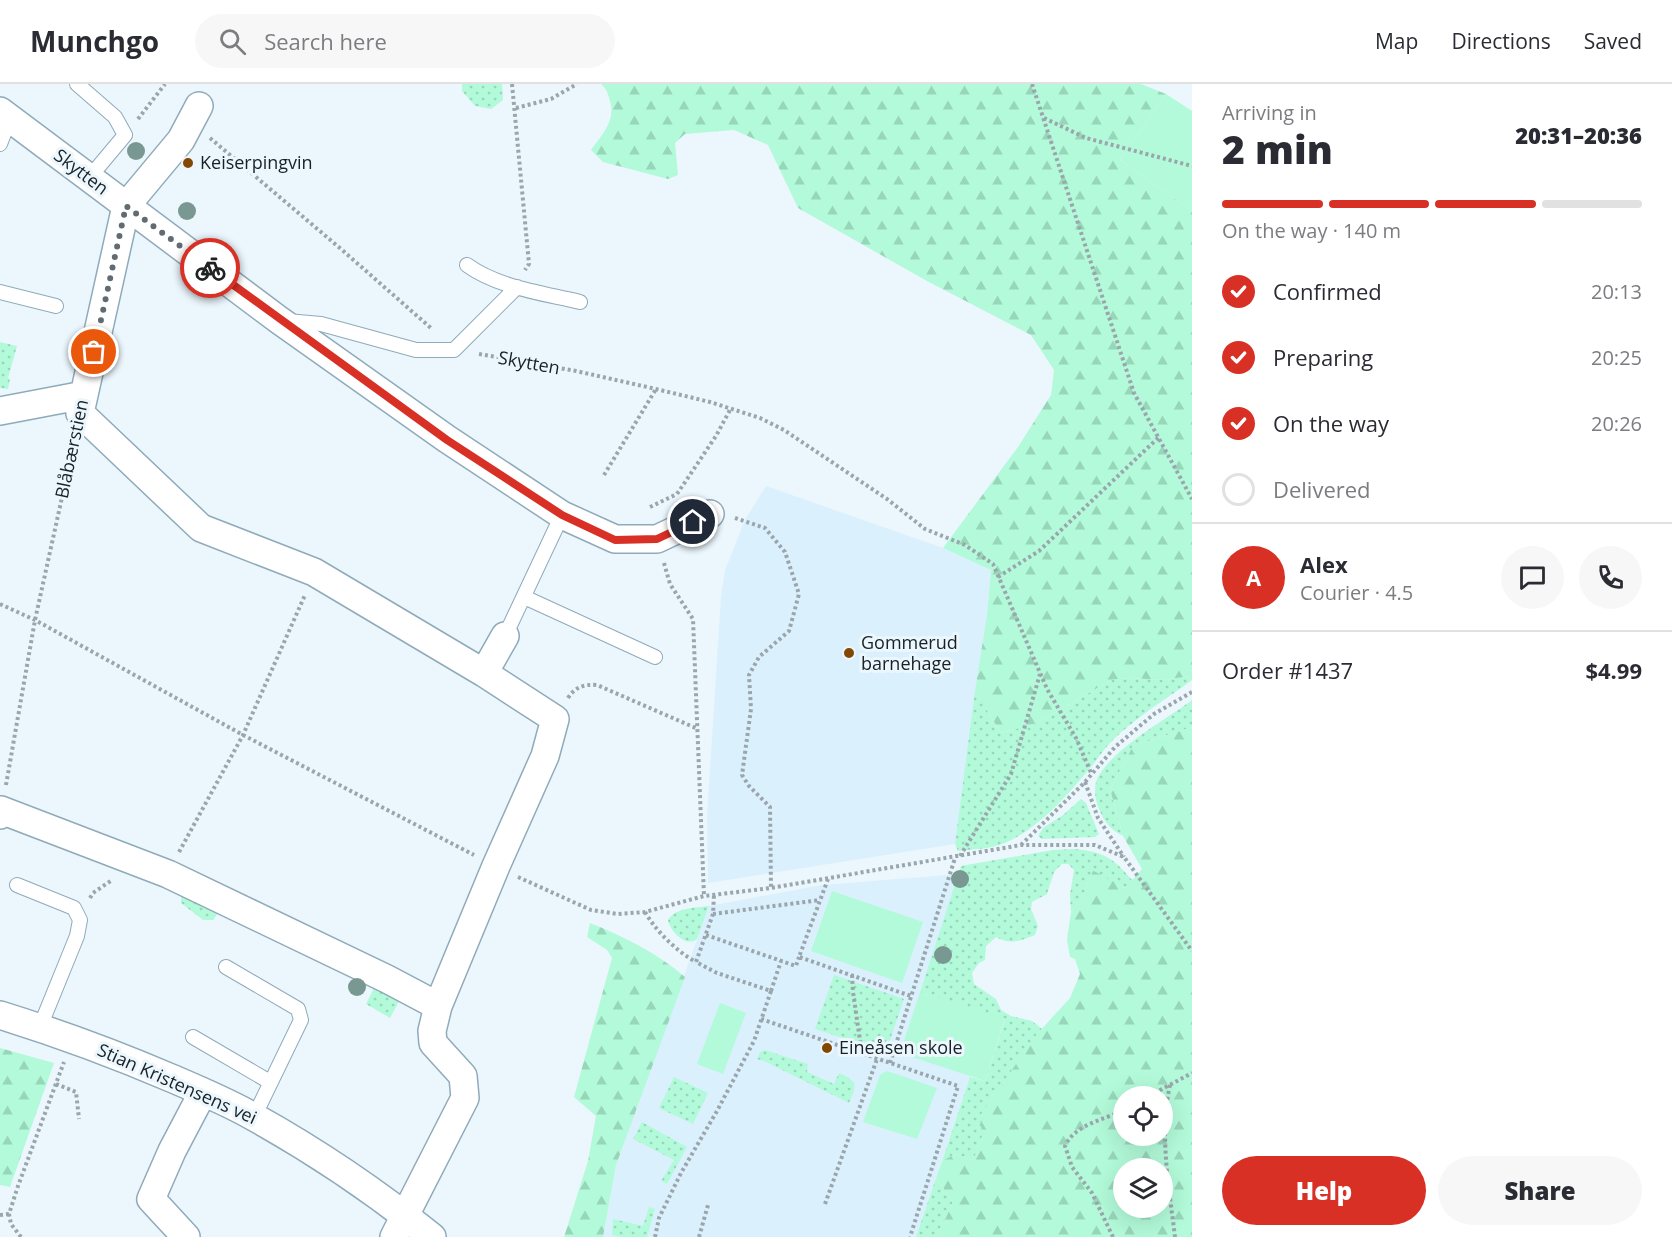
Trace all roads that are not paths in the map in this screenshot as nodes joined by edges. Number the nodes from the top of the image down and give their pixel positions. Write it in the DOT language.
graph roads {
  1 [pos="77,84"];
  2 [pos="195,114"];
  3 [pos="5,115"];
  4 [pos="0,144"];
  5 [pos="88,178"];
  6 [pos="126,206"];
  7 [pos="467,265"];
  8 [pos="517,287"];
  9 [pos="0,292"];
  10 [pos="580,302"];
  11 [pos="56,306"];
  12 [pos="279,320"];
  13 [pos="82,404"];
  14 [pos="0,411"];
  15 [pos="710,514"];
  16 [pos="562,515"];
  17 [pos="524,597"];
  18 [pos="505,636"];
  19 [pos="655,657"];
  20 [pos="484,673"];
  21 [pos="1,813"];
  22 [pos="17,885"];
  23 [pos="226,967"];
  24 [pos="438,1006"];
  25 [pos="0,1015"];
  26 [pos="40,1028"];
  27 [pos="193,1037"];
  28 [pos="270,1082"];
  29 [pos="203,1092"];
  30 [pos="254,1117"];
  31 [pos="399,1226"];
  32 [pos="186,1237"];
  33 [pos="432,1237"];
  1 -- 5 [label="lane"];
  2 -- 6 [label="street, Blåbærstien"];
  3 -- 4 [label="lane"];
  3 -- 5 [label="street, Skytten"];
  5 -- 6 [label="street, Skytten"];
  6 -- 12 [label="street, Skytten"];
  6 -- 13 [label="street, Blåbærstien"];
  7 -- 8 [label="lane"];
  8 -- 10 [label="lane"];
  8 -- 12 [label="lane"];
  9 -- 11 [label="lane"];
  12 -- 16 [label="street, Skytten"];
  13 -- 14 [label="street"];
  13 -- 20 [label="street"];
  15 -- 16 [label="street, Skytten"];
  16 -- 17 [label="lane"];
  17 -- 18 [label="lane"];
  17 -- 19 [label="lane"];
  18 -- 20 [label="street"];
  20 -- 24 [label="street"];
  21 -- 24 [label="street"];
  22 -- 26 [label="lane"];
  23 -- 28 [label="lane"];
  24 -- 31 [label="street"];
  25 -- 26 [label="street, Stian Kristensens vei"];
  26 -- 29 [label="street, Stian Kristensens vei"];
  27 -- 28 [label="lane"];
  28 -- 30 [label="lane"];
  29 -- 30 [label="street, Stian Kristensens vei"];
  29 -- 32 [label="street"];
  30 -- 31 [label="street, Stian Kristensens vei"];
  31 -- 33 [label="street, Stian Kristensens vei"];
}
